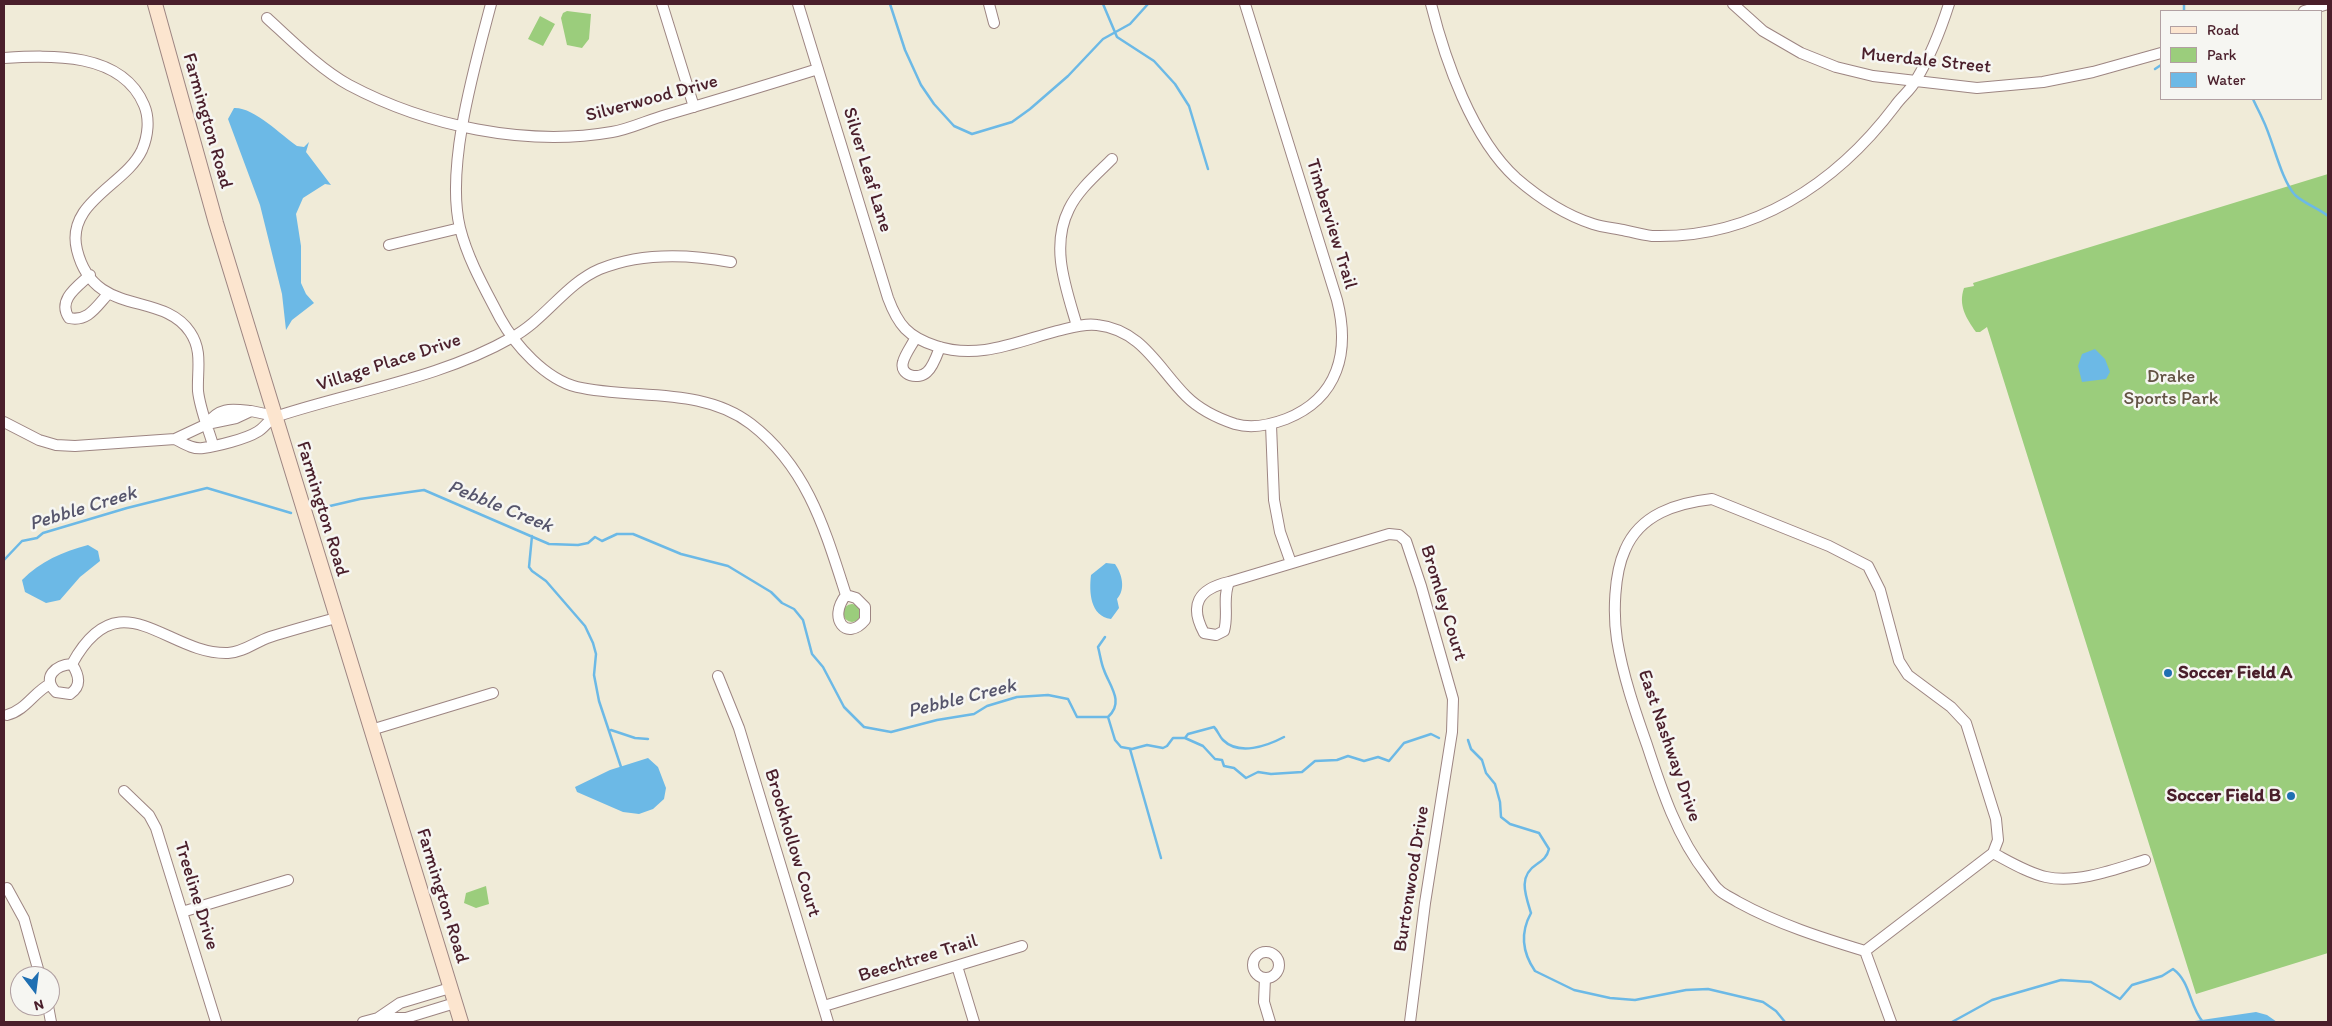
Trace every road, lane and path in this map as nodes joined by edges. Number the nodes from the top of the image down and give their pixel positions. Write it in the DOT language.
graph roads {
  1 [pos="155,4"];
  2 [pos="662,4"];
  3 [pos="798,4"];
  4 [pos="989,4"];
  5 [pos="1245,4"];
  6 [pos="1431,4"];
  7 [pos="1733,4"];
  8 [pos="1949,4"];
  9 [pos="2328,4"];
  10 [pos="489,5"];
  11 [pos="2307,10"];
  12 [pos="267,18"];
  13 [pos="994,23"];
  14 [pos="2160,53"];
  15 [pos="4,58"];
  16 [pos="818,69"];
  17 [pos="1916,81"];
  18 [pos="694,107"];
  19 [pos="462,126"];
  20 [pos="1112,159"];
  21 [pos="460,228"];
  22 [pos="389,245"];
  23 [pos="731,262"];
  24 [pos="90,275"];
  25 [pos="108,294"];
  26 [pos="1077,326"];
  27 [pos="916,337"];
  28 [pos="512,338"];
  29 [pos="940,348"];
  30 [pos="275,416"];
  31 [pos="4,423"];
  32 [pos="207,424"];
  33 [pos="1271,425"];
  34 [pos="175,439"];
  35 [pos="213,445"];
  36 [pos="1291,563"];
  37 [pos="1229,582"];
  38 [pos="846,595"];
  39 [pos="336,618"];
  40 [pos="72,664"];
  41 [pos="718,676"];
  42 [pos="50,684"];
  43 [pos="493,693"];
  44 [pos="8,716"];
  45 [pos="371,730"];
  46 [pos="1450,741"];
  47 [pos="124,791"];
  48 [pos="1993,853"];
  49 [pos="2145,860"];
  50 [pos="288,880"];
  51 [pos="7,888"];
  52 [pos="182,912"];
  53 [pos="1022,946"];
  54 [pos="1865,951"];
  55 [pos="37,966"];
  56 [pos="957,966"];
  57 [pos="1265,978"];
  58 [pos="450,988"];
  59 [pos="455,1003"];
  60 [pos="824,1006"];
  61 [pos="378,1018"];
  62 [pos="216,1022"];
  63 [pos="363,1022"];
  64 [pos="461,1022"];
  65 [pos="828,1022"];
  66 [pos="974,1022"];
  67 [pos="1270,1022"];
  68 [pos="1410,1022"];
  69 [pos="1891,1022"];
  1 -- 30 [label="street, Farmington Road"];
  2 -- 18 [label="street"];
  3 -- 16 [label="street, Silver Leaf Lane"];
  4 -- 13 [label="street"];
  5 -- 33 [label="street, Timberview Trail"];
  6 -- 17 [label="street"];
  7 -- 17 [label="street, Muerdale Street"];
  8 -- 17 [label="street"];
  9 -- 11 [label="street"];
  10 -- 19 [label="street"];
  12 -- 19 [label="street, Silverwood Drive"];
  14 -- 17 [label="street, Muerdale Street"];
  15 -- 24 [label="street"];
  16 -- 18 [label="street, Silverwood Drive"];
  16 -- 27 [label="street, Silver Leaf Lane"];
  18 -- 19 [label="street, Silverwood Drive"];
  19 -- 21 [label="street"];
  20 -- 26 [label="street"];
  21 -- 22 [label="street"];
  21 -- 28 [label="street"];
  23 -- 28 [label="street, Village Place Drive"];
  24 -- 25 [label="street"];
  24 -- 25 [label="street"];
  25 -- 32 [label="street"];
  26 -- 29 [label="street, Silver Leaf Lane"];
  26 -- 33 [label="street, Silver Leaf Lane"];
  27 -- 29 [label="street, Silver Leaf Lane"];
  27 -- 29 [label="street"];
  28 -- 30 [label="street, Village Place Drive"];
  28 -- 38 [label="street"];
  30 -- 32 [label="street"];
  30 -- 35 [label="street"];
  30 -- 39 [label="street, Farmington Road"];
  31 -- 34 [label="street"];
  32 -- 34 [label="street"];
  32 -- 35 [label="street"];
  33 -- 36 [label="street"];
  34 -- 35 [label="street"];
  36 -- 37 [label="street, Bromley Court"];
  36 -- 46 [label="street, Bromley Court"];
  37 -- 37 [label="street, Bromley Court"];
  39 -- 40 [label="street"];
  39 -- 45 [label="street, Farmington Road"];
  40 -- 42 [label="street"];
  40 -- 42 [label="street"];
  41 -- 60 [label="street, Brookhollow Court"];
  42 -- 44 [label="street"];
  43 -- 45 [label="street"];
  45 -- 58 [label="street, Farmington Road"];
  46 -- 68 [label="street, Burtonwood Drive"];
  47 -- 52 [label="street, Treeline Drive"];
  48 -- 49 [label="street"];
  48 -- 54 [label="street"];
  48 -- 54 [label="street, East Nashway Drive"];
  50 -- 52 [label="street"];
  51 -- 55 [label="street"];
  52 -- 62 [label="street, Treeline Drive"];
  53 -- 56 [label="street, Beechtree Trail"];
  54 -- 69 [label="street"];
  56 -- 60 [label="street, Beechtree Trail"];
  56 -- 66 [label="street"];
  57 -- 67 [label="street"];
  58 -- 59 [label="street, Farmington Road"];
  58 -- 61 [label="street"];
  59 -- 61 [label="street"];
  59 -- 64 [label="street, Farmington Road"];
  60 -- 65 [label="street, Brookhollow Court"];
  61 -- 63 [label="street"];
}
